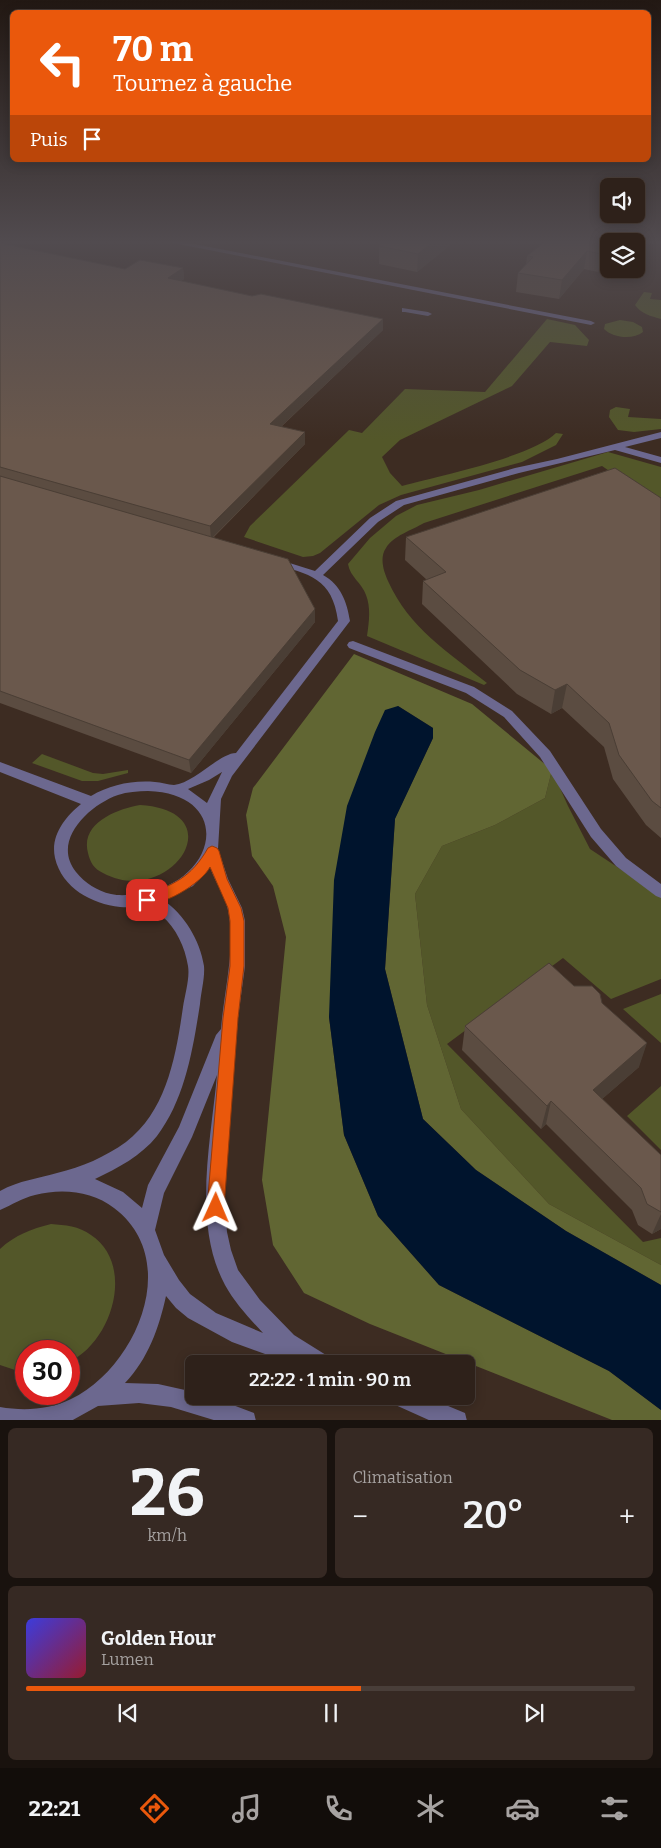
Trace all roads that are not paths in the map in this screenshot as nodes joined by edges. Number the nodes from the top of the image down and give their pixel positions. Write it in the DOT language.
graph roads {
  1 [pos="508,307"];
  2 [pos="405,310"];
  3 [pos="428,314"];
  4 [pos="591,323"];
  5 [pos="661,435"];
  6 [pos="614,447"];
  7 [pos="661,460"];
  8 [pos="268,560"];
  9 [pos="317,575"];
  10 [pos="353,645"];
  11 [pos="247,746"];
  12 [pos="0,767"];
  13 [pos="174,790"];
  14 [pos="91,802"];
  15 [pos="213,824"];
  16 [pos="212,851"];
  17 [pos="661,892"];
  18 [pos="147,900"];
  19 [pos="230,1018"];
  20 [pos="58,1182"];
  21 [pos="0,1201"];
  22 [pos="146,1229"];
  23 [pos="156,1260"];
  24 [pos="297,1355"];
  25 [pos="308,1355"];
  26 [pos="420,1405"];
  27 [pos="81,1408"];
  28 [pos="0,1418"];
  29 [pos="19,1420"];
  30 [pos="246,1420"];
  31 [pos="457,1420"];
  1 -- 4 [label="street"];
  2 -- 3 [label="street"];
  5 -- 6 [label="street"];
  6 -- 7 [label="street"];
  6 -- 9 [label="street"];
  8 -- 9 [label="street"];
  9 -- 11 [label="street"];
  10 -- 17 [label="street"];
  11 -- 13 [label="street"];
  11 -- 15 [label="street"];
  12 -- 14 [label="street"];
  13 -- 14 [label="street"];
  13 -- 15 [label="street"];
  14 -- 18 [label="street"];
  15 -- 16 [label="street"];
  16 -- 18 [label="street"];
  16 -- 19 [label="street"];
  18 -- 20 [label="street"];
  19 -- 22 [label="street"];
  19 -- 25 [label="street"];
  20 -- 21 [label="street"];
  20 -- 22 [label="street"];
  22 -- 23 [label="street"];
  23 -- 24 [label="street"];
  23 -- 27 [label="street"];
  26 -- 31 [label="street"];
  27 -- 29 [label="street"];
  27 -- 30 [label="street"];
  28 -- 29 [label="street"];
}
